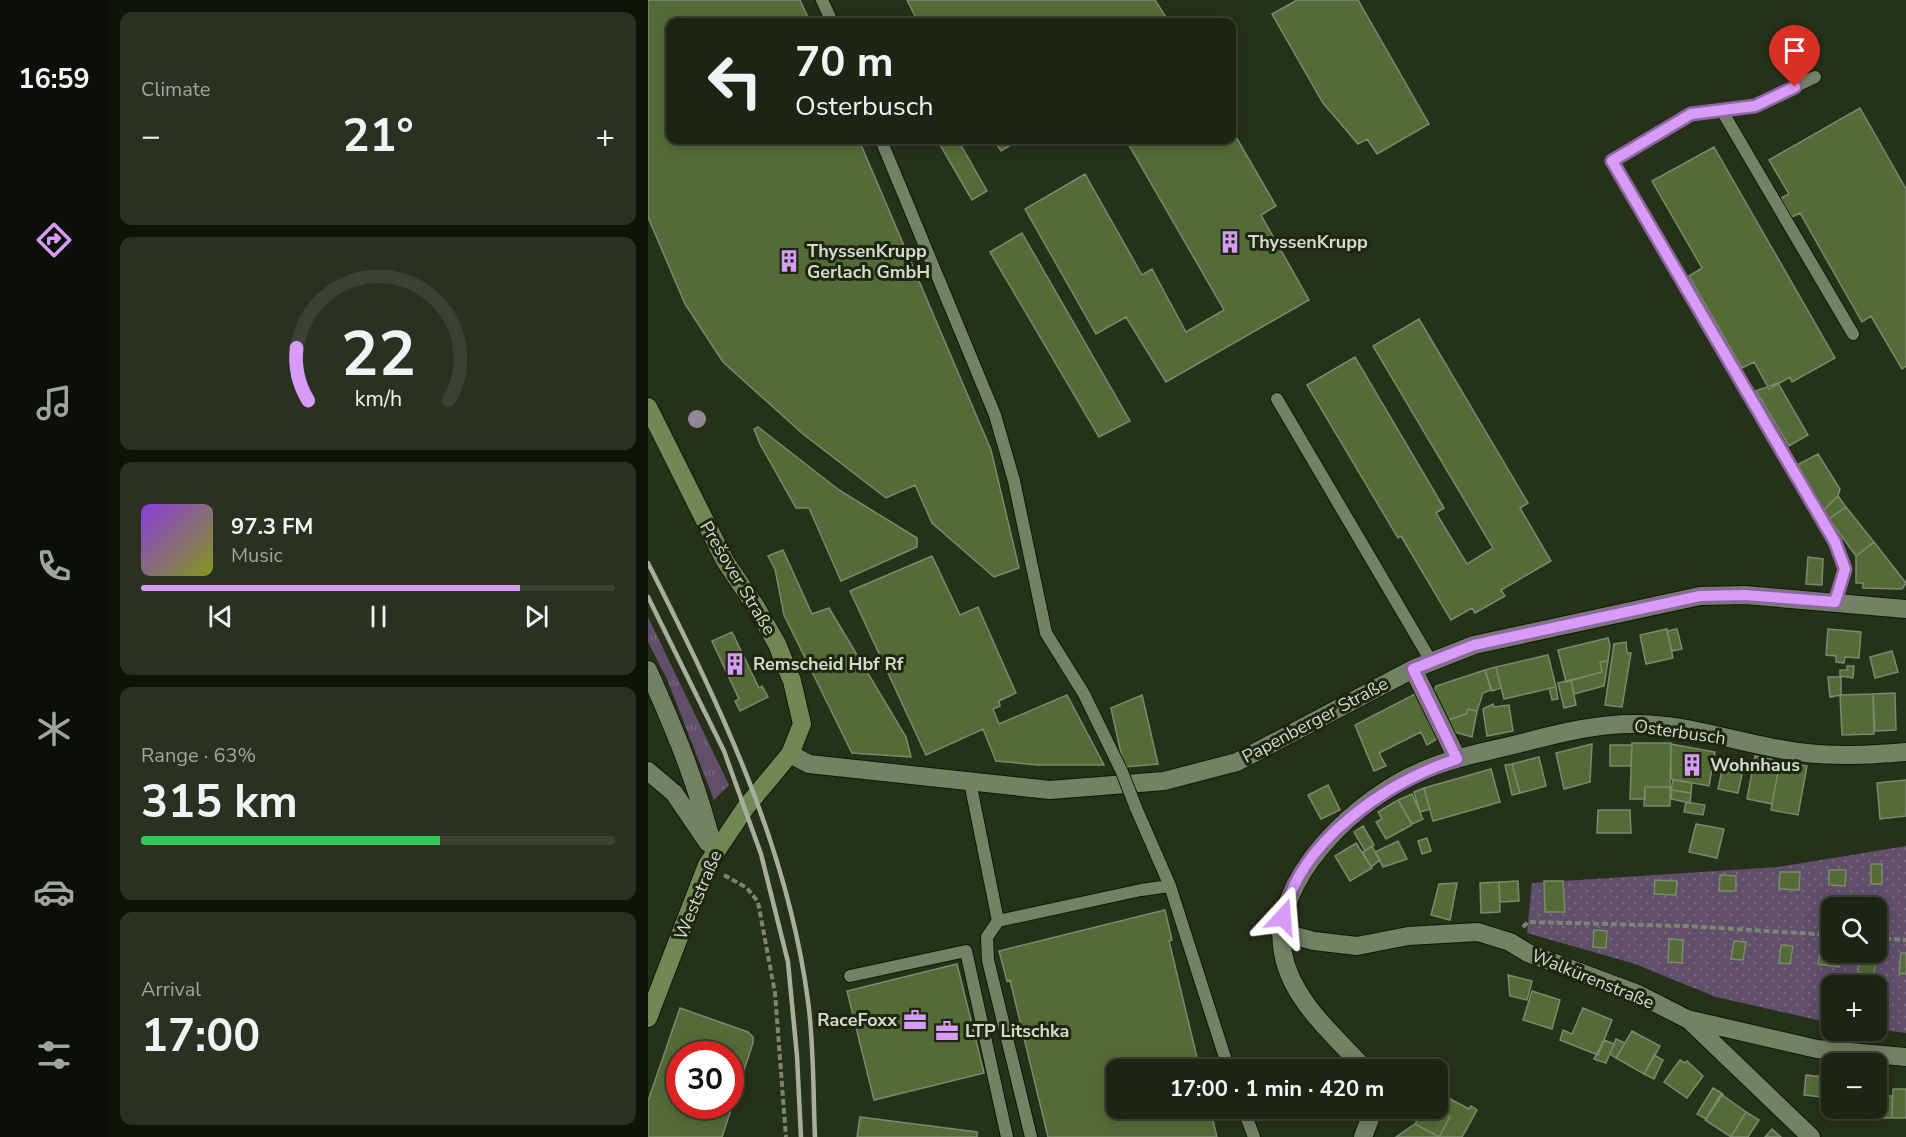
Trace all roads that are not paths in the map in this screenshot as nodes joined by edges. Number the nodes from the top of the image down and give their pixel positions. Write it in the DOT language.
graph roads {
  1 [pos="822,0"];
  2 [pos="830,18"];
  3 [pos="1815,77"];
  4 [pos="1722,111"];
  5 [pos="883,144"];
  6 [pos="1853,334"];
  7 [pos="1277,399"];
  8 [pos="648,407"];
  9 [pos="1835,602"];
  10 [pos="1906,609"];
  11 [pos="1431,660"];
  12 [pos="1413,669"];
  13 [pos="648,670"];
  14 [pos="1906,752"];
  15 [pos="790,754"];
  16 [pos="1457,759"];
  17 [pos="648,771"];
  18 [pos="970,782"];
  19 [pos="714,852"];
  20 [pos="1170,886"];
  21 [pos="998,921"];
  22 [pos="1280,932"];
  23 [pos="850,976"];
  24 [pos="648,1018"];
  25 [pos="1687,1019"];
  26 [pos="1906,1057"];
  27 [pos="1225,1059"];
  28 [pos="1355,1059"];
  29 [pos="1247,1119"];
  30 [pos="1370,1119"];
  31 [pos="1007,1137"];
  32 [pos="1031,1137"];
  33 [pos="1254,1137"];
  34 [pos="1363,1137"];
  35 [pos="1811,1137"];
  1 -- 2 [label="lane"];
  3 -- 4 [label="lane"];
  4 -- 6 [label="lane"];
  4 -- 9 [label="lane"];
  5 -- 20 [label="lane, bridge"];
  7 -- 11 [label="lane"];
  8 -- 15 [label="street, Prešover Straße"];
  9 -- 10 [label="street, Papenberger Straße"];
  9 -- 11 [label="street, Papenberger Straße"];
  11 -- 12 [label="street, Papenberger Straße"];
  12 -- 16 [label="street"];
  12 -- 18 [label="street, Papenberger Straße"];
  13 -- 19 [label="street"];
  14 -- 16 [label="street, Osterbusch"];
  15 -- 18 [label="street, Papenberger Straße"];
  15 -- 19 [label="street, Weststraße"];
  16 -- 22 [label="street, Osterbusch"];
  17 -- 19 [label="street"];
  18 -- 21 [label="lane"];
  19 -- 24 [label="street, Weststraße"];
  20 -- 21 [label="lane"];
  20 -- 27 [label="lane"];
  21 -- 32 [label="lane"];
  22 -- 25 [label="street, Walkürenstraße"];
  22 -- 28 [label="street, Osterbusch"];
  23 -- 31 [label="lane"];
  25 -- 26 [label="street, Walkürenstraße"];
  25 -- 35 [label="street"];
  29 -- 33 [label="lane"];
  30 -- 34 [label="street"];
}
